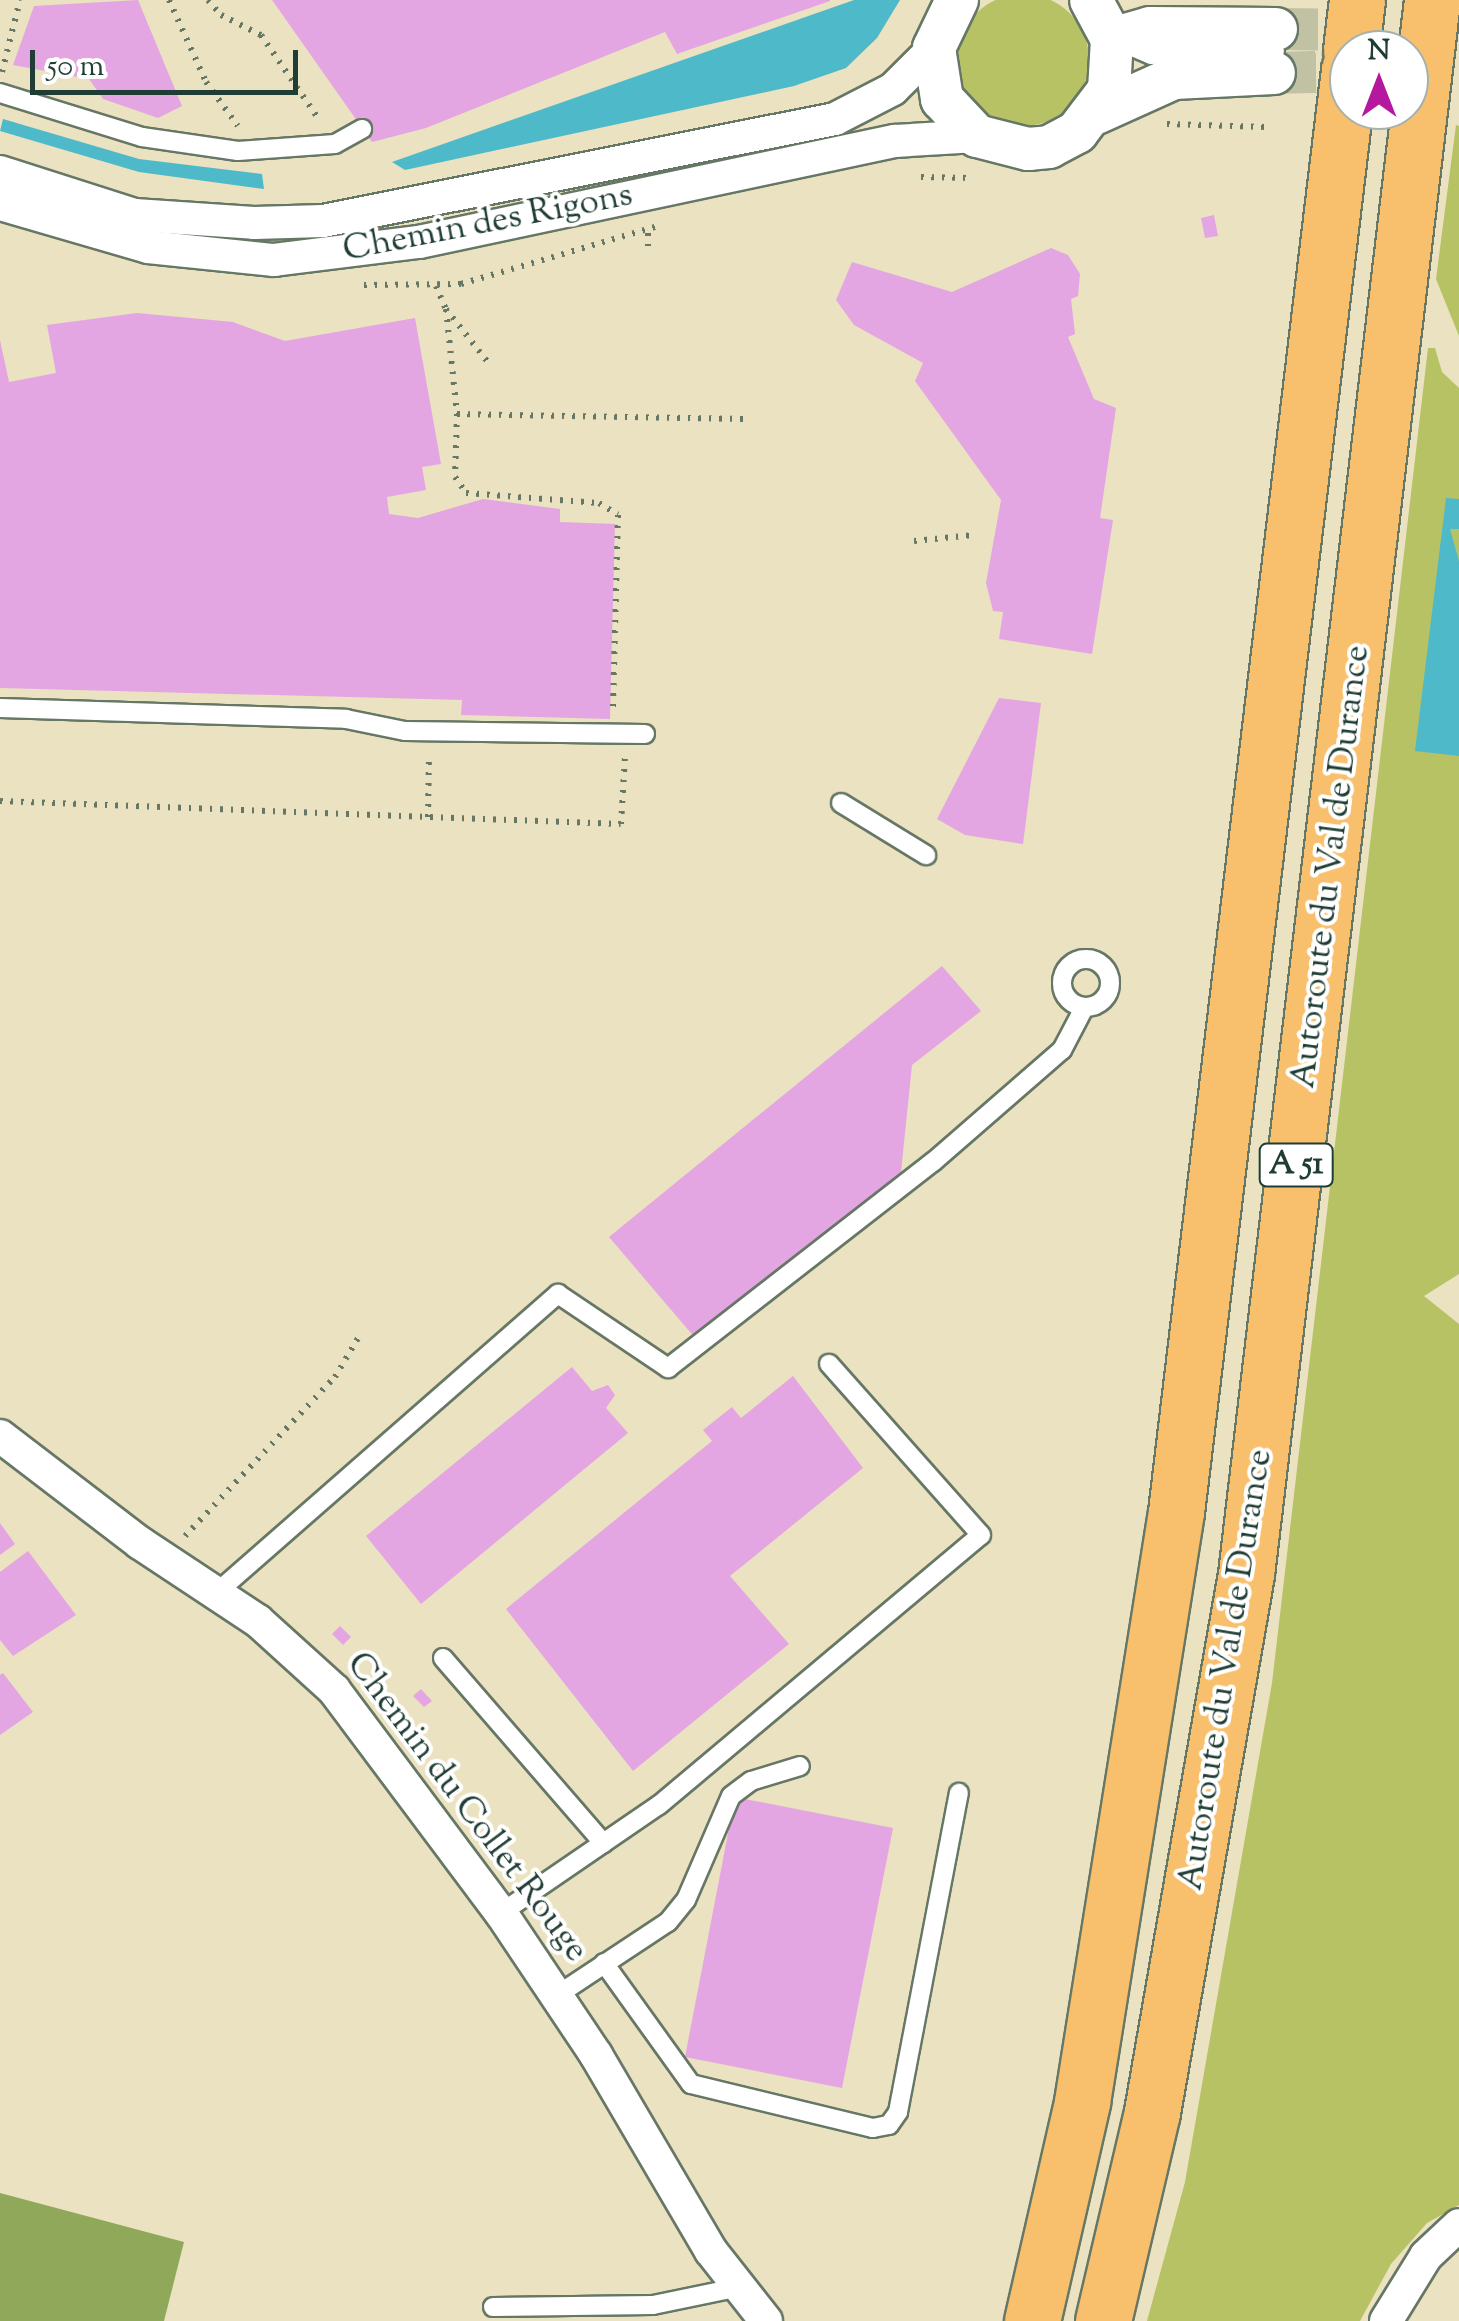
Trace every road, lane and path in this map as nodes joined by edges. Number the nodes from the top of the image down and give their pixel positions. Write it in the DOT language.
graph roads {
  1 [pos="20,0"];
  2 [pos="169,0"];
  3 [pos="208,0"];
  4 [pos="956,0"];
  5 [pos="1091,0"];
  6 [pos="1357,0"];
  7 [pos="1432,0"];
  8 [pos="1116,19"];
  9 [pos="1353,30"];
  10 [pos="934,48"];
  11 [pos="1,76"];
  12 [pos="0,93"];
  13 [pos="1096,114"];
  14 [pos="1162,124"];
  15 [pos="1266,127"];
  16 [pos="362,129"];
  17 [pos="1342,130"];
  18 [pos="335,144"];
  19 [pos="257,151"];
  20 [pos="979,157"];
  21 [pos="0,172"];
  22 [pos="910,177"];
  23 [pos="0,204"];
  24 [pos="648,233"];
  25 [pos="648,248"];
  26 [pos="436,286"];
  27 [pos="446,309"];
  28 [pos="491,366"];
  29 [pos="458,414"];
  30 [pos="744,419"];
  31 [pos="974,535"];
  32 [pos="914,541"];
  33 [pos="0,708"];
  34 [pos="645,734"];
  35 [pos="622,736"];
  36 [pos="429,776"];
  37 [pos="0,801"];
  38 [pos="842,803"];
  39 [pos="428,816"];
  40 [pos="926,855"];
  41 [pos="1084,1008"];
  42 [pos="361,1333"];
  43 [pos="829,1364"];
  44 [pos="0,1436"];
  45 [pos="163,1559"];
  46 [pos="215,1594"];
  47 [pos="443,1658"];
  48 [pos="800,1766"];
  49 [pos="959,1793"];
  50 [pos="603,1843"];
  51 [pos="502,1914"];
  52 [pos="604,1963"];
  53 [pos="556,1996"];
  54 [pos="1459,2225"];
  55 [pos="735,2288"];
  56 [pos="493,2307"];
  57 [pos="766,2321"];
  58 [pos="1032,2321"];
  59 [pos="1103,2321"];
  60 [pos="1386,2321"];
  1 -- 11 [label="path"];
  2 -- 19 [label="path"];
  3 -- 18 [label="path"];
  4 -- 10 [label="street"];
  5 -- 8 [label="street"];
  6 -- 9 [label="highway"];
  7 -- 59 [label="highway, Autoroute du Val de Durance / A 51"];
  8 -- 13 [label="street"];
  8 -- 13 [label="street"];
  10 -- 20 [label="street"];
  10 -- 21 [label="street, Chemin des Rigons"];
  12 -- 19 [label="lane"];
  13 -- 20 [label="street"];
  14 -- 15 [label="path"];
  16 -- 18 [label="lane"];
  17 -- 58 [label="highway, A 51"];
  18 -- 19 [label="lane"];
  20 -- 22 [label="path"];
  20 -- 23 [label="street, Chemin des Rigons"];
  24 -- 25 [label="path"];
  26 -- 27 [label="path"];
  27 -- 28 [label="path"];
  27 -- 29 [label="path"];
  29 -- 30 [label="path"];
  29 -- 35 [label="path"];
  31 -- 32 [label="path"];
  33 -- 35 [label="lane"];
  34 -- 35 [label="lane"];
  35 -- 39 [label="path"];
  36 -- 39 [label="path"];
  37 -- 39 [label="path"];
  38 -- 40 [label="lane"];
  41 -- 46 [label="lane"];
  42 -- 45 [label="path"];
  43 -- 50 [label="lane"];
  44 -- 45 [label="street, Chemin du Collet Rouge"];
  45 -- 46 [label="street, Chemin du Collet Rouge"];
  46 -- 51 [label="street, Chemin du Collet Rouge"];
  47 -- 50 [label="lane"];
  48 -- 52 [label="lane"];
  49 -- 52 [label="lane"];
  50 -- 51 [label="lane"];
  51 -- 53 [label="street, Chemin du Collet Rouge"];
  52 -- 53 [label="lane"];
  53 -- 55 [label="street, Chemin du Collet Rouge"];
  54 -- 60 [label="street"];
  55 -- 56 [label="lane"];
  55 -- 57 [label="street, Chemin du Collet Rouge"];
}
